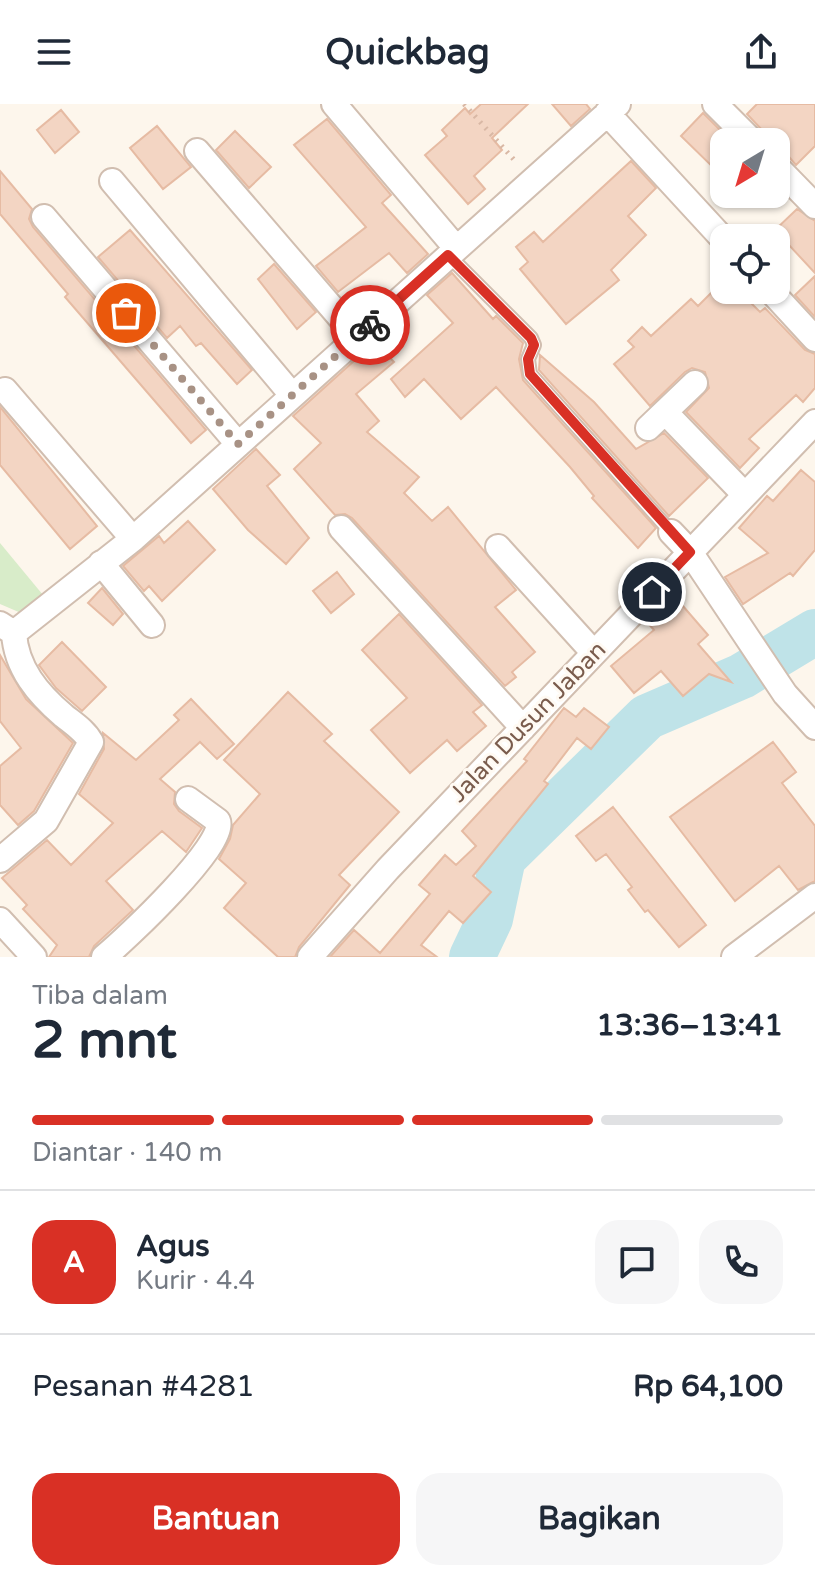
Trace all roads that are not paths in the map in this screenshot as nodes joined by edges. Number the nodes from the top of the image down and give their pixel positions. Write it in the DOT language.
graph roads {
  1 [pos="334,104"];
  2 [pos="715,104"];
  3 [pos="613,108"];
  4 [pos="739,128"];
  5 [pos="197,151"];
  6 [pos="790,180"];
  7 [pos="112,181"];
  8 [pos="815,206"];
  9 [pos="44,217"];
  10 [pos="711,224"];
  11 [pos="452,251"];
  12 [pos="783,304"];
  13 [pos="357,337"];
  14 [pos="815,339"];
  15 [pos="695,383"];
  16 [pos="5,390"];
  17 [pos="292,395"];
  18 [pos="815,422"];
  19 [pos="238,444"];
  20 [pos="741,491"];
  21 [pos="341,528"];
  22 [pos="671,532"];
  23 [pos="133,539"];
  24 [pos="498,547"];
  25 [pos="690,551"];
  26 [pos="101,563"];
  27 [pos="152,625"];
  28 [pos="7,628"];
  29 [pos="594,653"];
  30 [pos="815,727"];
  31 [pos="523,728"];
  32 [pos="188,799"];
  33 [pos="0,860"];
  34 [pos="815,896"];
  35 [pos="0,920"];
  36 [pos="34,957"];
  37 [pos="104,957"];
  38 [pos="310,957"];
  39 [pos="734,957"];
  1 -- 11 [label="street"];
  2 -- 4 [label="street"];
  3 -- 10 [label="street"];
  3 -- 11 [label="street"];
  5 -- 13 [label="street"];
  6 -- 8 [label="street"];
  7 -- 17 [label="street"];
  9 -- 19 [label="street"];
  11 -- 13 [label="street"];
  11 -- 22 [label="lane"];
  12 -- 14 [label="street"];
  13 -- 17 [label="street"];
  15 -- 20 [label="street"];
  16 -- 23 [label="street"];
  17 -- 19 [label="street"];
  18 -- 20 [label="street, Jalan Dusun Jaban"];
  19 -- 23 [label="street"];
  20 -- 25 [label="street, Jalan Dusun Jaban"];
  21 -- 31 [label="street"];
  22 -- 25 [label="street"];
  23 -- 26 [label="street"];
  24 -- 29 [label="street"];
  25 -- 29 [label="street, Jalan Dusun Jaban"];
  25 -- 30 [label="street"];
  26 -- 27 [label="street"];
  26 -- 28 [label="street"];
  28 -- 33 [label="street"];
  29 -- 31 [label="street, Jalan Dusun Jaban"];
  31 -- 38 [label="street, Jalan Dusun Jaban"];
  32 -- 37 [label="street"];
  34 -- 39 [label="street"];
  35 -- 36 [label="street"];
}
